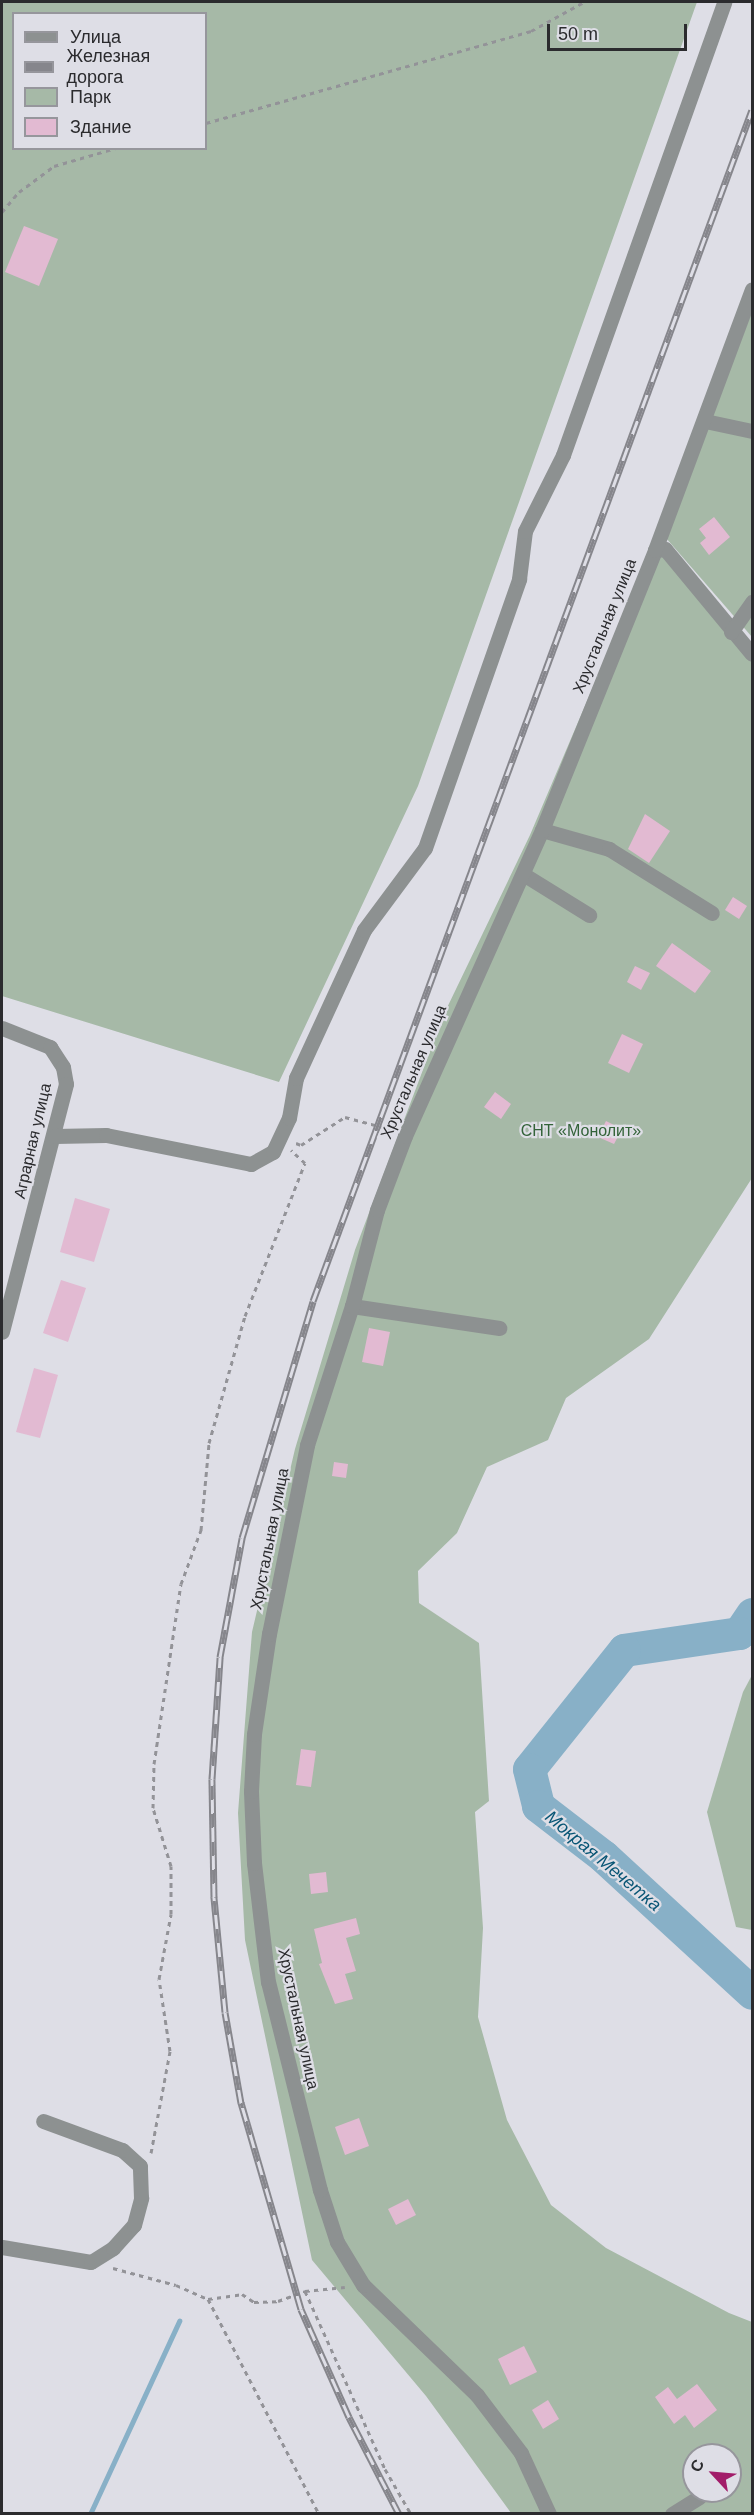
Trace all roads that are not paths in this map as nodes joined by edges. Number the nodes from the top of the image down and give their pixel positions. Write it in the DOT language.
graph roads {
  1 [pos="724,2"];
  2 [pos="753,289"];
  3 [pos="705,421"];
  4 [pos="753,431"];
  5 [pos="655,550"];
  6 [pos="753,602"];
  7 [pos="731,633"];
  8 [pos="753,654"];
  9 [pos="542,830"];
  10 [pos="523,874"];
  11 [pos="712,913"];
  12 [pos="589,915"];
  13 [pos="2,1028"];
  14 [pos="55,1137"];
  15 [pos="352,1306"];
  16 [pos="499,1328"];
  17 [pos="2,1332"];
  18 [pos="42,2121"];
  19 [pos="2,2247"];
  20 [pos="689,2503"];
  21 [pos="549,2514"];
  22 [pos="672,2514"];
  1 -- 14 [label="street"];
  2 -- 3 [label="street, Хрустальная улица"];
  3 -- 4 [label="street"];
  3 -- 5 [label="street, Хрустальная улица"];
  5 -- 7 [label="street"];
  5 -- 9 [label="street, Хрустальная улица"];
  6 -- 7 [label="street"];
  7 -- 8 [label="street"];
  9 -- 10 [label="street, Хрустальная улица"];
  9 -- 11 [label="street"];
  10 -- 12 [label="street"];
  10 -- 15 [label="street, Хрустальная улица"];
  13 -- 14 [label="street, Аграрная улица"];
  14 -- 17 [label="street, Аграрная улица"];
  15 -- 16 [label="street"];
  15 -- 21 [label="street, Хрустальная улица"];
  18 -- 19 [label="street"];
  20 -- 22 [label="street"];
}
